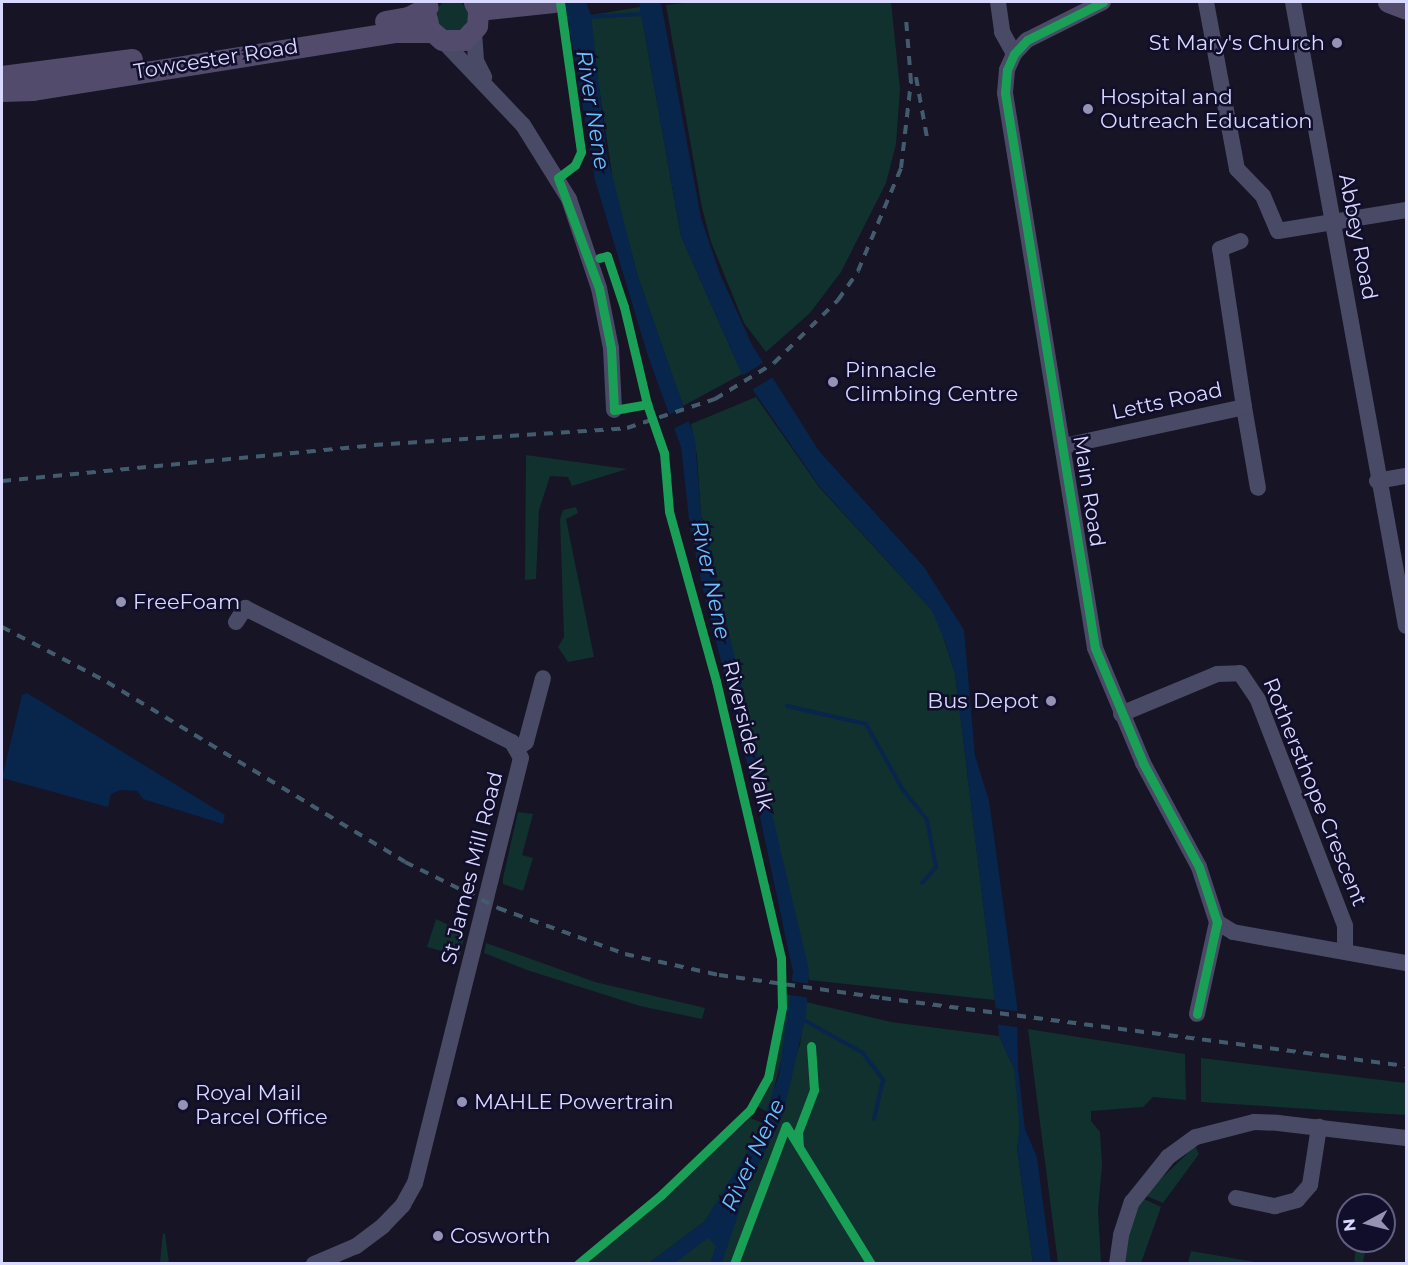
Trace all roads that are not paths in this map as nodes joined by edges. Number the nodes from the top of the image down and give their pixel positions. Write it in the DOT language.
graph roads {
  1 [pos="554,2"];
  2 [pos="998,2"];
  3 [pos="1103,2"];
  4 [pos="1206,2"];
  5 [pos="1293,2"];
  6 [pos="429,4"];
  7 [pos="476,6"];
  8 [pos="474,32"];
  9 [pos="436,36"];
  10 [pos="1014,54"];
  11 [pos="2,76"];
  12 [pos="488,86"];
  13 [pos="2,91"];
  14 [pos="1407,210"];
  15 [pos="1332,221"];
  16 [pos="1241,241"];
  17 [pos="1244,407"];
  18 [pos="614,410"];
  19 [pos="1064,446"];
  20 [pos="1407,476"];
  21 [pos="1377,481"];
  22 [pos="1258,488"];
  23 [pos="236,622"];
  24 [pos="1407,627"];
  25 [pos="543,678"];
  26 [pos="1121,714"];
  27 [pos="519,748"];
  28 [pos="1217,922"];
  29 [pos="1345,950"];
  30 [pos="1407,963"];
  31 [pos="1197,1014"];
  32 [pos="1319,1127"];
  33 [pos="1407,1138"];
  34 [pos="1236,1198"];
  35 [pos="314,1263"];
  36 [pos="1117,1263"];
  1 -- 7 [label="main road"];
  2 -- 10 [label="street"];
  3 -- 10 [label="street"];
  4 -- 15 [label="street"];
  5 -- 15 [label="street, Abbey Road"];
  6 -- 9 [label="main road"];
  6 -- 11 [label="main road, Towcester Road"];
  7 -- 8 [label="main road"];
  8 -- 9 [label="main road, Towcester Road"];
  8 -- 12 [label="street"];
  9 -- 12 [label="street"];
  9 -- 13 [label="main road, Towcester Road"];
  10 -- 19 [label="street, Main Road"];
  12 -- 18 [label="street"];
  14 -- 15 [label="street"];
  15 -- 21 [label="street, Abbey Road"];
  16 -- 17 [label="street, Letts Road"];
  17 -- 19 [label="street, Letts Road"];
  17 -- 22 [label="street, Letts Road"];
  19 -- 26 [label="street, Main Road"];
  20 -- 21 [label="street"];
  21 -- 24 [label="street, Abbey Road"];
  23 -- 27 [label="street, St James Mill Road"];
  25 -- 27 [label="street"];
  26 -- 28 [label="street, Main Road"];
  26 -- 29 [label="street, Rothersthope Crescent"];
  27 -- 35 [label="street, St James Mill Road"];
  28 -- 29 [label="street"];
  28 -- 31 [label="street"];
  29 -- 30 [label="street"];
  32 -- 33 [label="street"];
  32 -- 34 [label="street"];
  32 -- 36 [label="street"];
}
